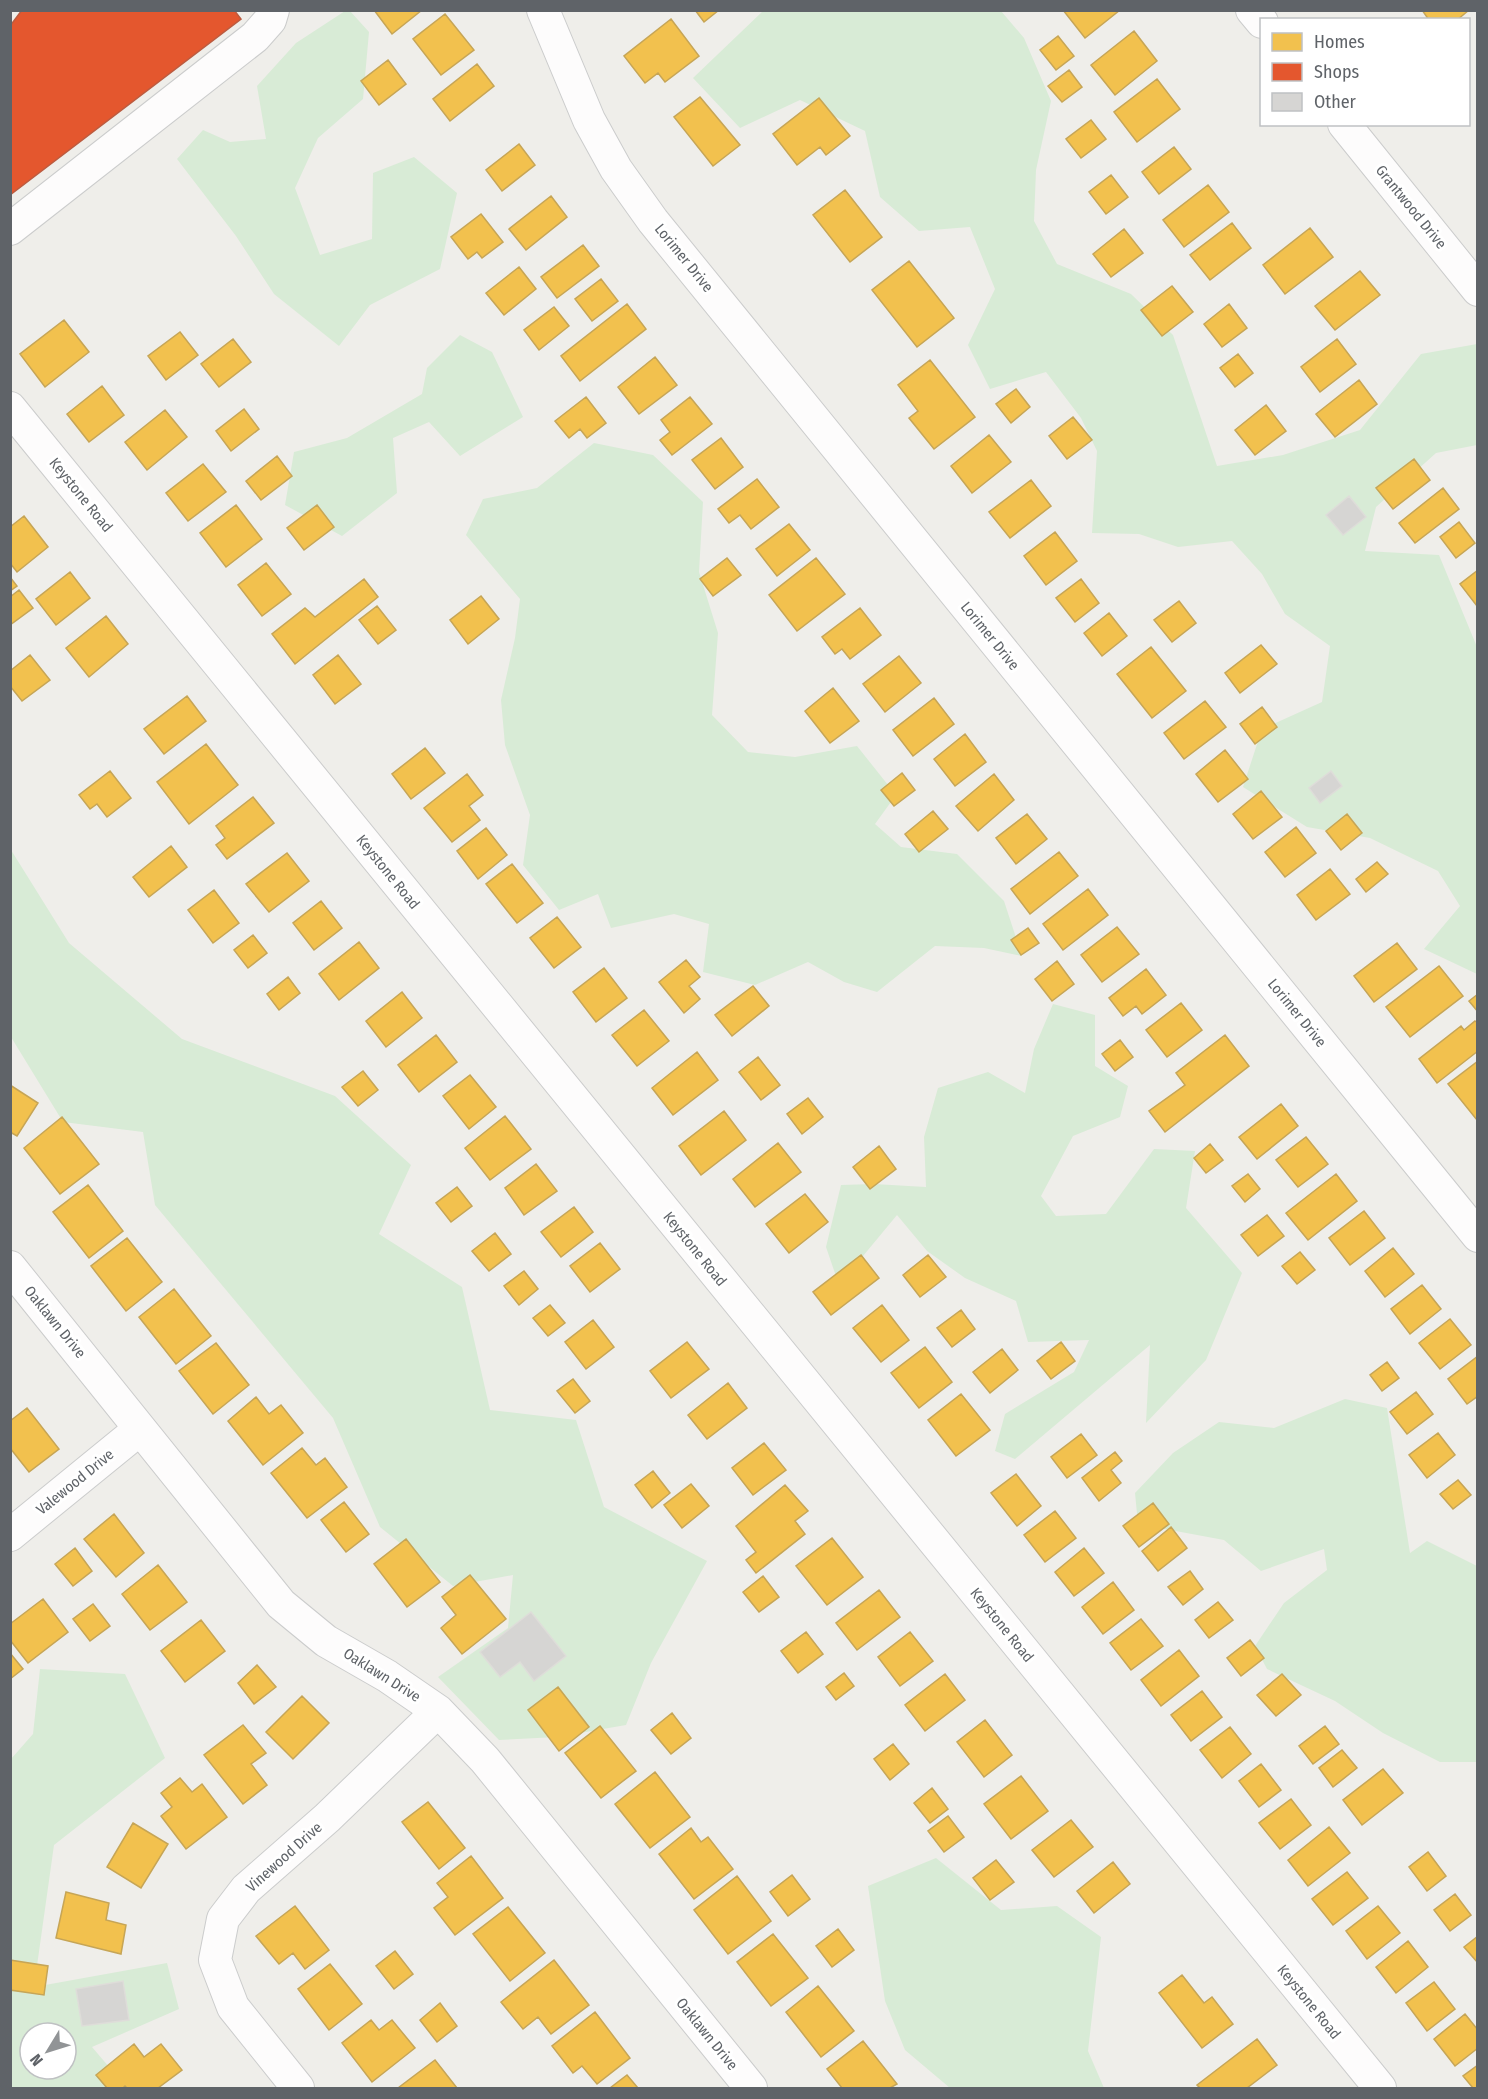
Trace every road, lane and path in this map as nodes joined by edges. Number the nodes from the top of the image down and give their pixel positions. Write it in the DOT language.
graph roads {
  1 [pos="273,10"];
  2 [pos="543,10"];
  3 [pos="1346,126"];
  4 [pos="10,229"];
  5 [pos="1478,290"];
  6 [pos="10,408"];
  7 [pos="1478,1236"];
  8 [pos="10,1267"];
  9 [pos="140,1429"];
  10 [pos="10,1534"];
  11 [pos="438,1711"];
  12 [pos="298,2088"];
  13 [pos="751,2088"];
  14 [pos="1380,2088"];
  1 -- 4 [label="street"];
  2 -- 7 [label="street, Lorimer Drive"];
  3 -- 5 [label="street, Grantwood Drive"];
  6 -- 14 [label="street, Keystone Road"];
  8 -- 9 [label="street, Oaklawn Drive"];
  9 -- 10 [label="street, Valewood Drive"];
  9 -- 11 [label="street, Oaklawn Drive"];
  11 -- 12 [label="street, Vinewood Drive"];
  11 -- 13 [label="street, Oaklawn Drive"];
}
